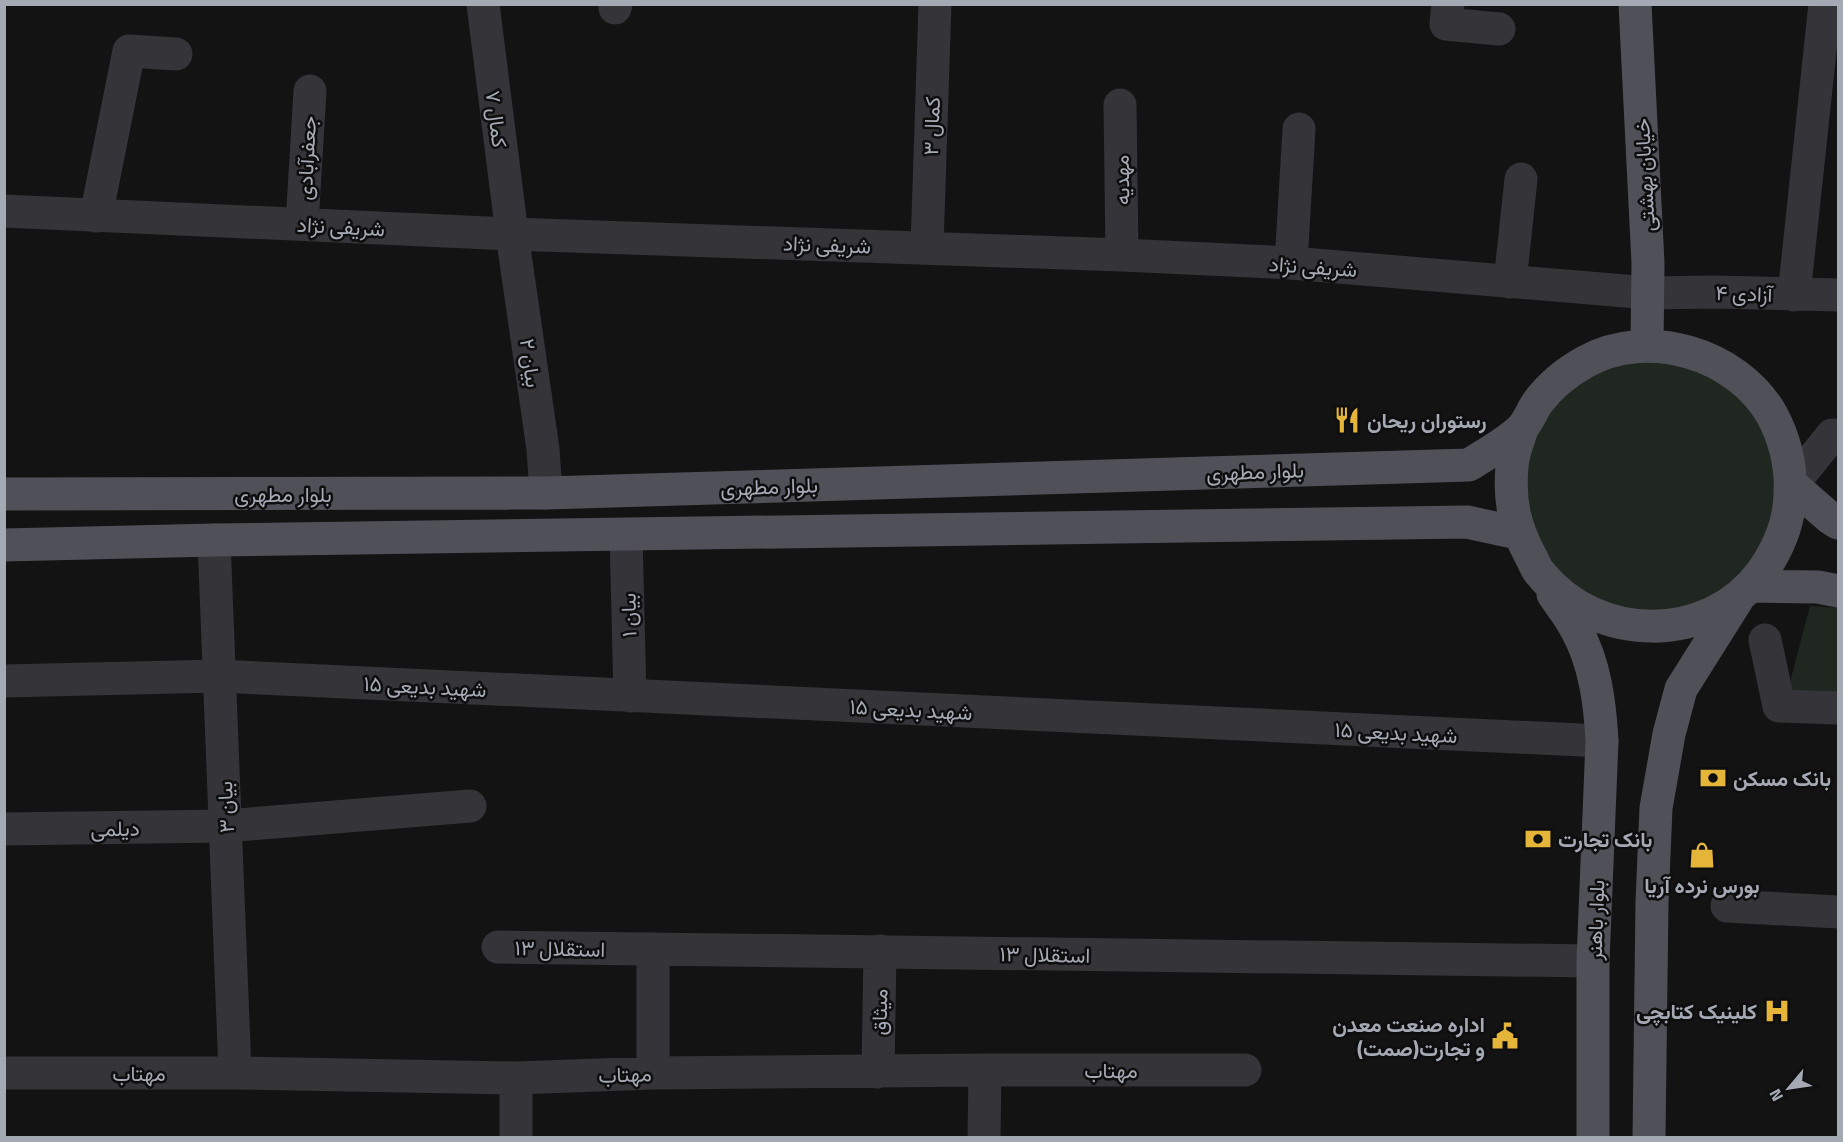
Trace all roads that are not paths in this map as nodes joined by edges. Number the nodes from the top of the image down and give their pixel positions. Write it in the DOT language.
graph roads {
  1 [pos="483,4"];
  2 [pos="935,4"];
  3 [pos="1448,4"];
  4 [pos="1635,4"];
  5 [pos="1825,4"];
  6 [pos="1499,28"];
  7 [pos="176,54"];
  8 [pos="310,92"];
  9 [pos="1120,105"];
  10 [pos="1299,129"];
  11 [pos="1521,179"];
  12 [pos="4,211"];
  13 [pos="96,216"];
  14 [pos="302,224"];
  15 [pos="512,234"];
  16 [pos="927,248"];
  17 [pos="1122,255"];
  18 [pos="1291,263"];
  19 [pos="1510,282"];
  20 [pos="1649,293"];
  21 [pos="1794,295"];
  22 [pos="1839,295"];
  23 [pos="1647,346"];
  24 [pos="1522,429"];
  25 [pos="1839,435"];
  26 [pos="1792,485"];
  27 [pos="546,493"];
  28 [pos="4,494"];
  29 [pos="1839,523"];
  30 [pos="1518,533"];
  31 [pos="627,535"];
  32 [pos="214,540"];
  33 [pos="4,545"];
  34 [pos="1539,573"];
  35 [pos="1745,591"];
  36 [pos="1839,591"];
  37 [pos="1765,640"];
  38 [pos="219,676"];
  39 [pos="4,681"];
  40 [pos="630,696"];
  41 [pos="1839,708"];
  42 [pos="1602,741"];
  43 [pos="470,806"];
  44 [pos="225,826"];
  45 [pos="4,829"];
  46 [pos="1727,906"];
  47 [pos="1839,912"];
  48 [pos="498,947"];
  49 [pos="653,949"];
  50 [pos="880,951"];
  51 [pos="1593,961"];
  52 [pos="985,1070"];
  53 [pos="1245,1070"];
  54 [pos="878,1072"];
  55 [pos="4,1073"];
  56 [pos="235,1073"];
  57 [pos="653,1073"];
  58 [pos="516,1078"];
  59 [pos="516,1137"];
  60 [pos="984,1137"];
  61 [pos="1593,1137"];
  62 [pos="1649,1137"];
  1 -- 15 [label="street, کمال ۷"];
  2 -- 16 [label="street, کمال ۳"];
  3 -- 6 [label="street"];
  4 -- 20 [label="main road, خیابان بهشتی"];
  5 -- 21 [label="street"];
  7 -- 13 [label="street"];
  8 -- 14 [label="street, جعفرآبادی"];
  9 -- 17 [label="street, مهدیه"];
  10 -- 18 [label="street"];
  11 -- 19 [label="street"];
  12 -- 13 [label="street, شریفی نژاد"];
  13 -- 14 [label="street, شریفی نژاد"];
  14 -- 15 [label="street, شریفی نژاد"];
  15 -- 16 [label="street, شریفی نژاد"];
  15 -- 27 [label="street, بیان ۲"];
  16 -- 17 [label="street, شریفی نژاد"];
  17 -- 18 [label="street, شریفی نژاد"];
  18 -- 19 [label="street, شریفی نژاد"];
  19 -- 20 [label="street, شریفی نژاد"];
  20 -- 21 [label="street, آزادی ۴"];
  20 -- 23 [label="main road, خیابان بهشتی"];
  21 -- 22 [label="street, آزادی ۴"];
  23 -- 24 [label="main road"];
  23 -- 26 [label="main road"];
  24 -- 27 [label="main road, بلوار مطهری"];
  24 -- 30 [label="main road"];
  25 -- 26 [label="street"];
  26 -- 29 [label="main road"];
  26 -- 35 [label="main road"];
  27 -- 28 [label="main road, بلوار مطهری"];
  30 -- 31 [label="main road"];
  30 -- 34 [label="main road"];
  31 -- 32 [label="main road"];
  31 -- 40 [label="street, بیان ۱"];
  32 -- 33 [label="main road"];
  32 -- 38 [label="street, بیان ۳"];
  34 -- 35 [label="main road"];
  34 -- 42 [label="main road, بلوار باهنر"];
  35 -- 36 [label="main road"];
  35 -- 62 [label="main road"];
  37 -- 41 [label="street"];
  38 -- 39 [label="street, شهید بدیعی ۱۵"];
  38 -- 40 [label="street, شهید بدیعی ۱۵"];
  38 -- 44 [label="street, بیان ۳"];
  40 -- 42 [label="street, شهید بدیعی ۱۵"];
  42 -- 51 [label="main road, بلوار باهنر"];
  43 -- 44 [label="street, دیلمی"];
  44 -- 45 [label="street, دیلمی"];
  44 -- 56 [label="street, بیان ۳"];
  46 -- 47 [label="street"];
  48 -- 49 [label="street, استقلال ۱۳"];
  49 -- 50 [label="street, استقلال ۱۳"];
  49 -- 57 [label="street"];
  50 -- 51 [label="street, استقلال ۱۳"];
  50 -- 54 [label="street, میثاق"];
  51 -- 61 [label="main road, بلوار باهنر"];
  52 -- 53 [label="street, مهتاب"];
  52 -- 54 [label="street, مهتاب"];
  52 -- 60 [label="street"];
  54 -- 57 [label="street, مهتاب"];
  55 -- 56 [label="street, مهتاب"];
  56 -- 58 [label="street, مهتاب"];
  57 -- 58 [label="street, مهتاب"];
  58 -- 59 [label="street"];
}
